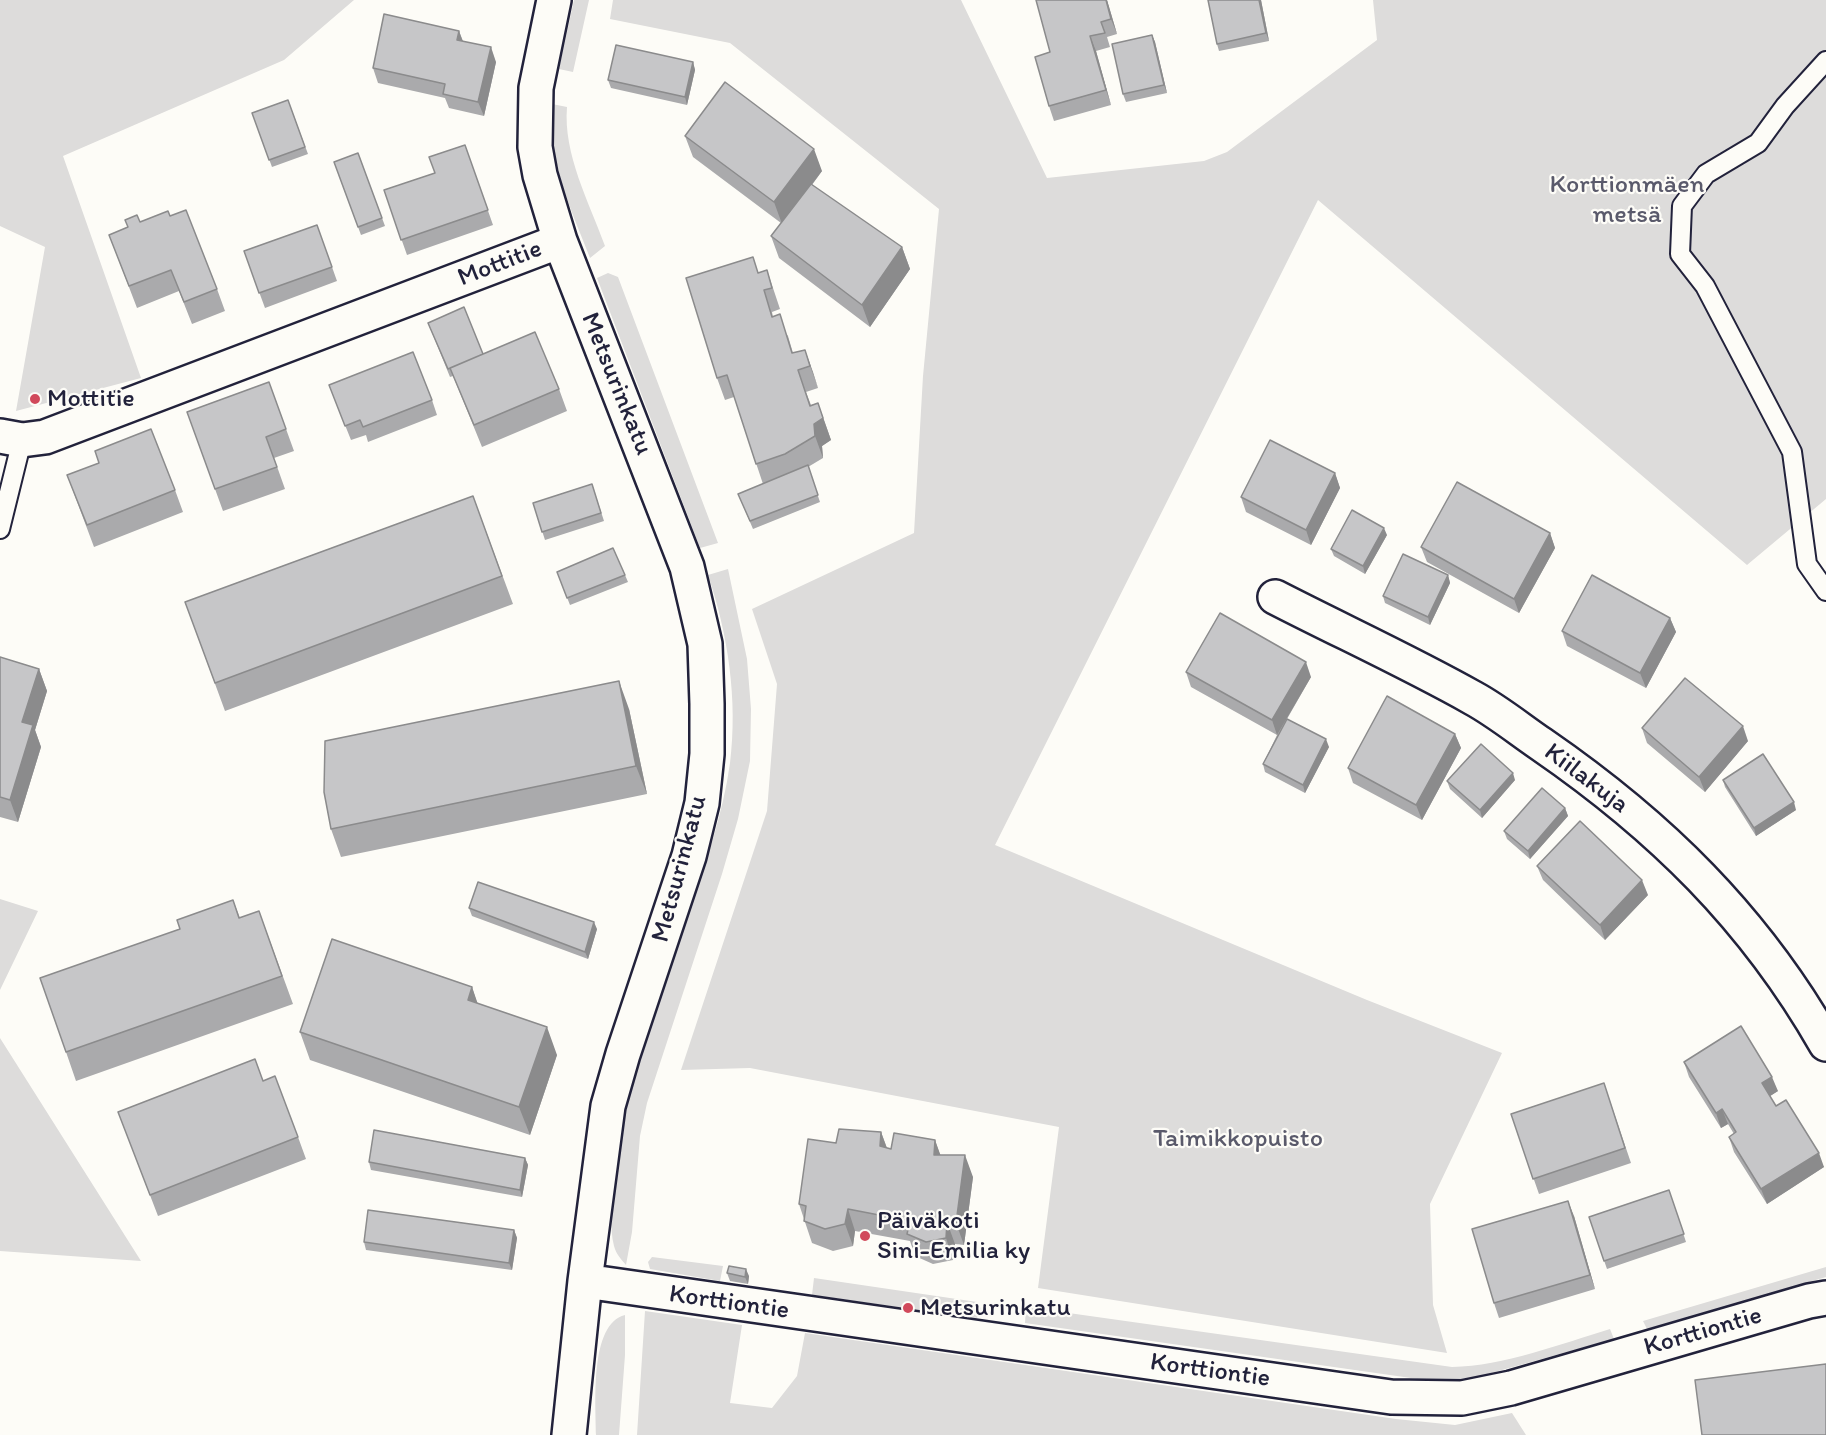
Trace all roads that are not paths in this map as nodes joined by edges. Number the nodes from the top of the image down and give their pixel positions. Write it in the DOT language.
graph roads {
  1 [pos="554,0"];
  2 [pos="1826,62"];
  3 [pos="560,241"];
  4 [pos="11,438"];
  5 [pos="0,529"];
  6 [pos="1826,591"];
  7 [pos="1275,597"];
  8 [pos="1826,1044"];
  9 [pos="585,1281"];
  10 [pos="1826,1298"];
  11 [pos="569,1435"];
  1 -- 3 [label="street, Metsurinkatu"];
  2 -- 6 [label="lane"];
  3 -- 4 [label="street, Mottitie"];
  3 -- 9 [label="street, Metsurinkatu"];
  4 -- 5 [label="lane"];
  7 -- 8 [label="street, Kiilakuja"];
  9 -- 10 [label="street, Korttiontie"];
  9 -- 11 [label="street, Metsurinkatu"];
}
